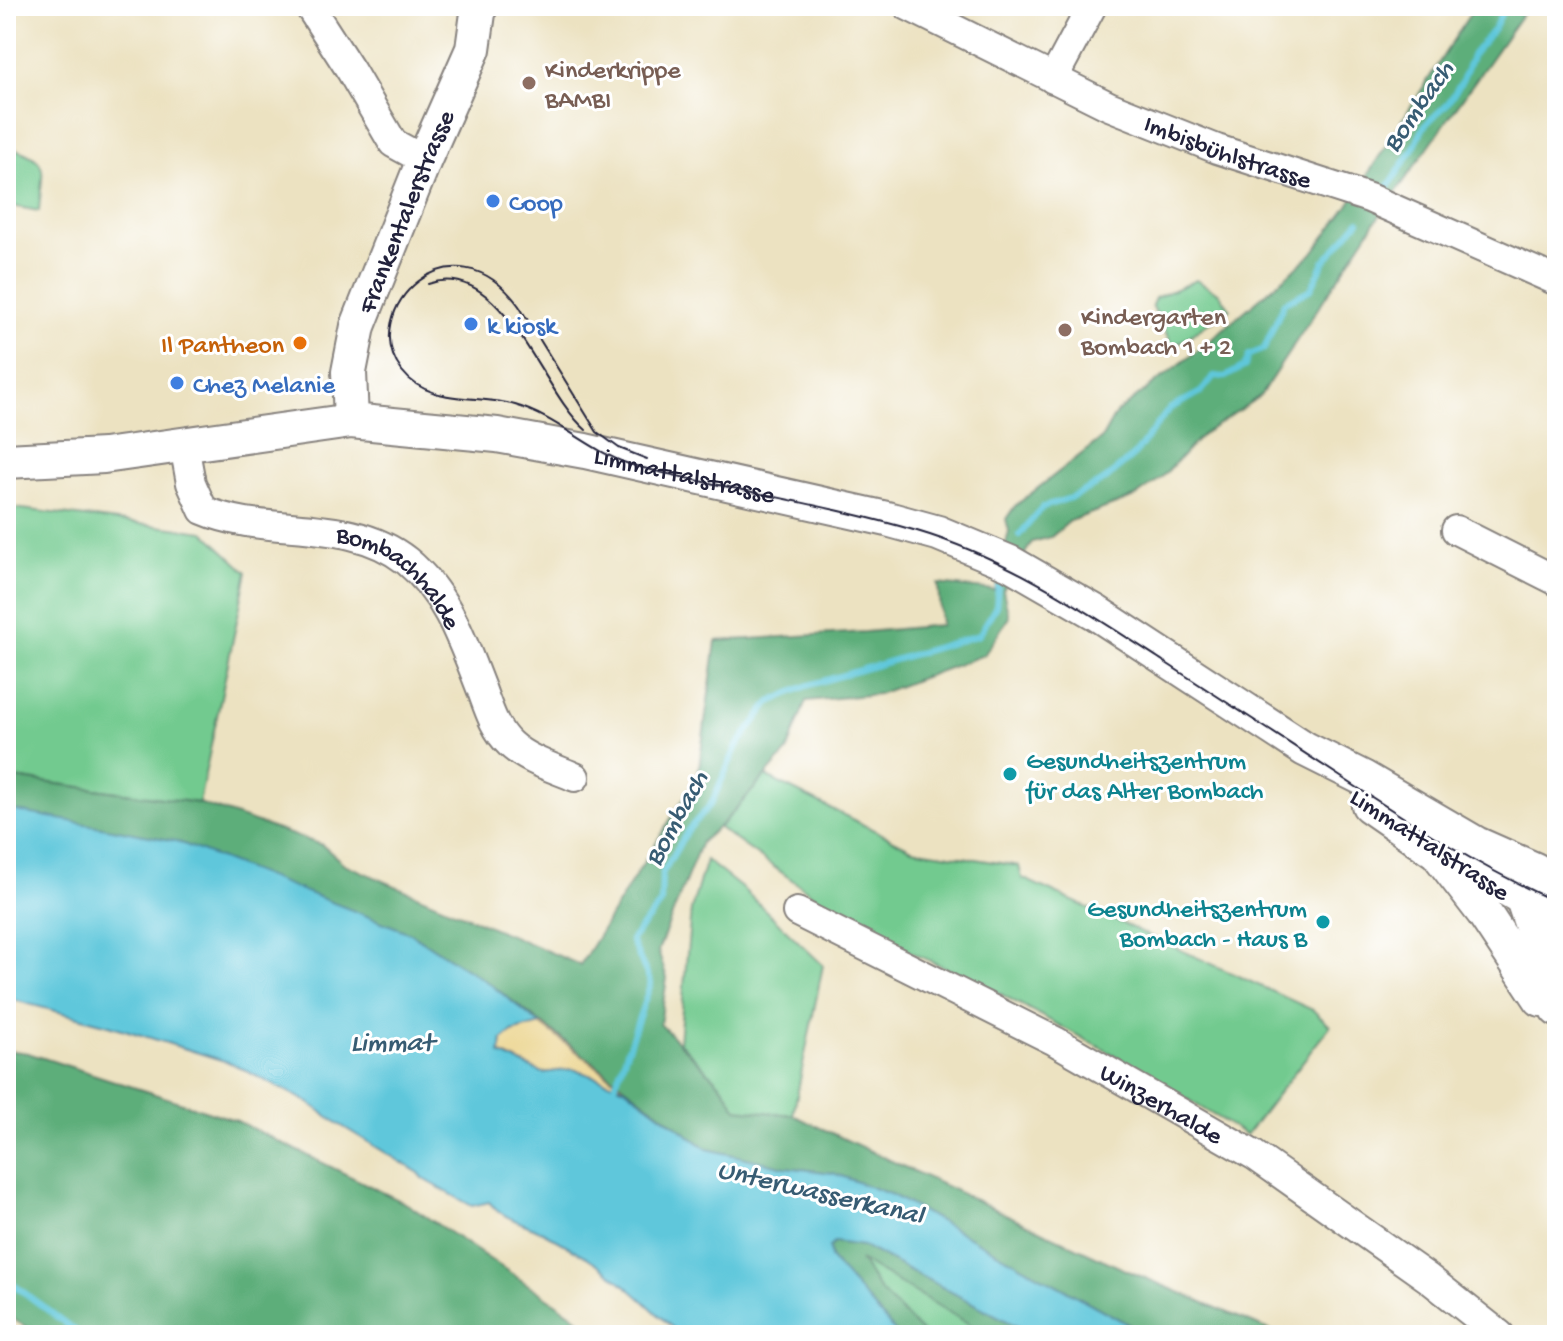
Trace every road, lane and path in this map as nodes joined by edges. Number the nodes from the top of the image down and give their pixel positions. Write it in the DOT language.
graph roads {
  1 [pos="309,6"];
  2 [pos="479,6"];
  3 [pos="908,6"];
  4 [pos="1092,6"];
  5 [pos="1053,79"];
  6 [pos="424,160"];
  7 [pos="1557,281"];
  8 [pos="351,421"];
  9 [pos="184,445"];
  10 [pos="6,461"];
  11 [pos="1456,530"];
  12 [pos="1557,581"];
  13 [pos="1305,749"];
  14 [pos="575,777"];
  15 [pos="1437,852"];
  16 [pos="1546,873"];
  17 [pos="1524,902"];
  18 [pos="797,912"];
  19 [pos="1557,921"];
  20 [pos="1512,954"];
  21 [pos="1557,1011"];
  22 [pos="1500,1335"];
  1 -- 6 [label="street"];
  2 -- 6 [label="main road, Frankentalerstrasse"];
  3 -- 5 [label="street, Imbisbühlstrasse"];
  4 -- 5 [label="street"];
  5 -- 7 [label="street, Imbisbühlstrasse"];
  6 -- 8 [label="main road, Frankentalerstrasse"];
  8 -- 9 [label="main road, Limmattalstrasse"];
  8 -- 13 [label="main road, Limmattalstrasse"];
  9 -- 10 [label="main road, Limmattalstrasse"];
  9 -- 14 [label="street, Bombachhalde"];
  11 -- 12 [label="street"];
  13 -- 15 [label="main road, Limmattalstrasse"];
  13 -- 16 [label="main road, Limmattalstrasse"];
  15 -- 17 [label="street, Limmattalstrasse"];
  15 -- 20 [label="main road"];
  16 -- 17 [label="main road, Limmattalstrasse"];
  17 -- 19 [label="street, Limmattalstrasse"];
  17 -- 20 [label="street"];
  17 -- 21 [label="main road"];
  18 -- 22 [label="street, Winzerhalde"];
  20 -- 21 [label="main road"];
}
